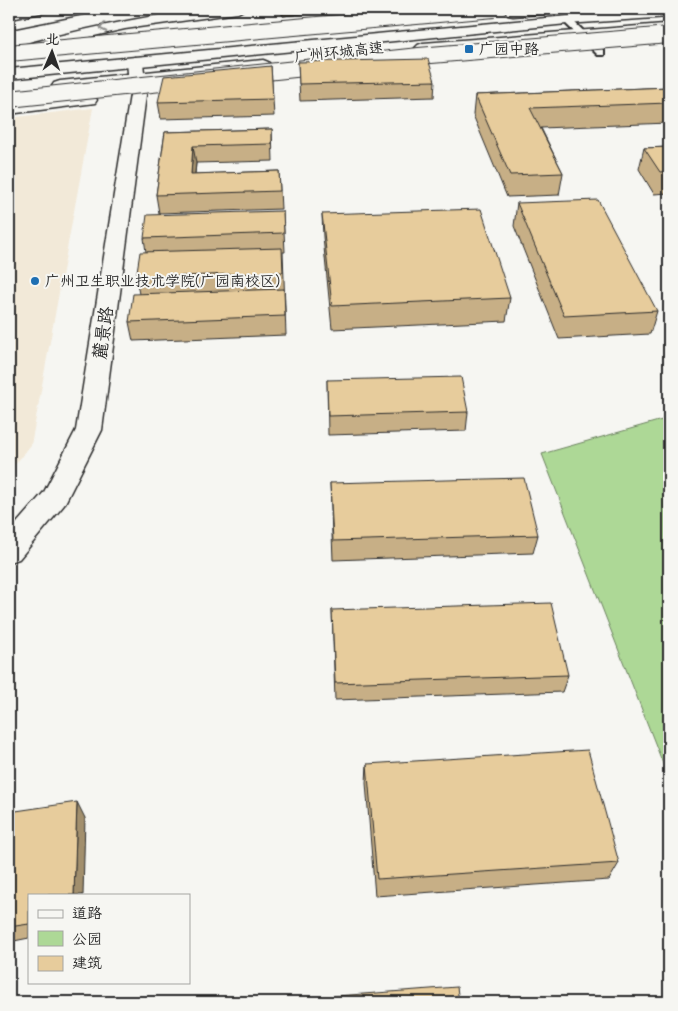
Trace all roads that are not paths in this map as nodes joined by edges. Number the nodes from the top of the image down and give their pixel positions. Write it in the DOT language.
graph roads {
  1 [pos="88,9"];
  2 [pos="238,9"];
  3 [pos="494,9"];
  4 [pos="530,9"];
  5 [pos="551,9"];
  6 [pos="513,12"];
  7 [pos="669,13"];
  8 [pos="567,20"];
  9 [pos="9,25"];
  10 [pos="669,26"];
  11 [pos="582,34"];
  12 [pos="669,35"];
  13 [pos="601,53"];
  14 [pos="9,54"];
  15 [pos="9,60"];
  16 [pos="9,74"];
  17 [pos="136,78"];
  18 [pos="9,85"];
  19 [pos="9,91"];
  20 [pos="9,99"];
  21 [pos="9,109"];
  22 [pos="9,551"];
  1 -- 9 [label="main road"];
  2 -- 14 [label="main road, one-way"];
  3 -- 14 [label="main road, 广州环城高速, bridge"];
  4 -- 6 [label="main road"];
  5 -- 6 [label="main road"];
  6 -- 15 [label="main road"];
  7 -- 8 [label="main road"];
  8 -- 11 [label="lane"];
  8 -- 17 [label="main road"];
  10 -- 11 [label="main road"];
  10 -- 18 [label="main road, 广州环城高速"];
  11 -- 13 [label="lane"];
  11 -- 17 [label="main road"];
  12 -- 20 [label="main road, bridge"];
  16 -- 17 [label="main road"];
  17 -- 19 [label="main road"];
  17 -- 21 [label="main road"];
  17 -- 22 [label="main road, 麓景路"];
}
